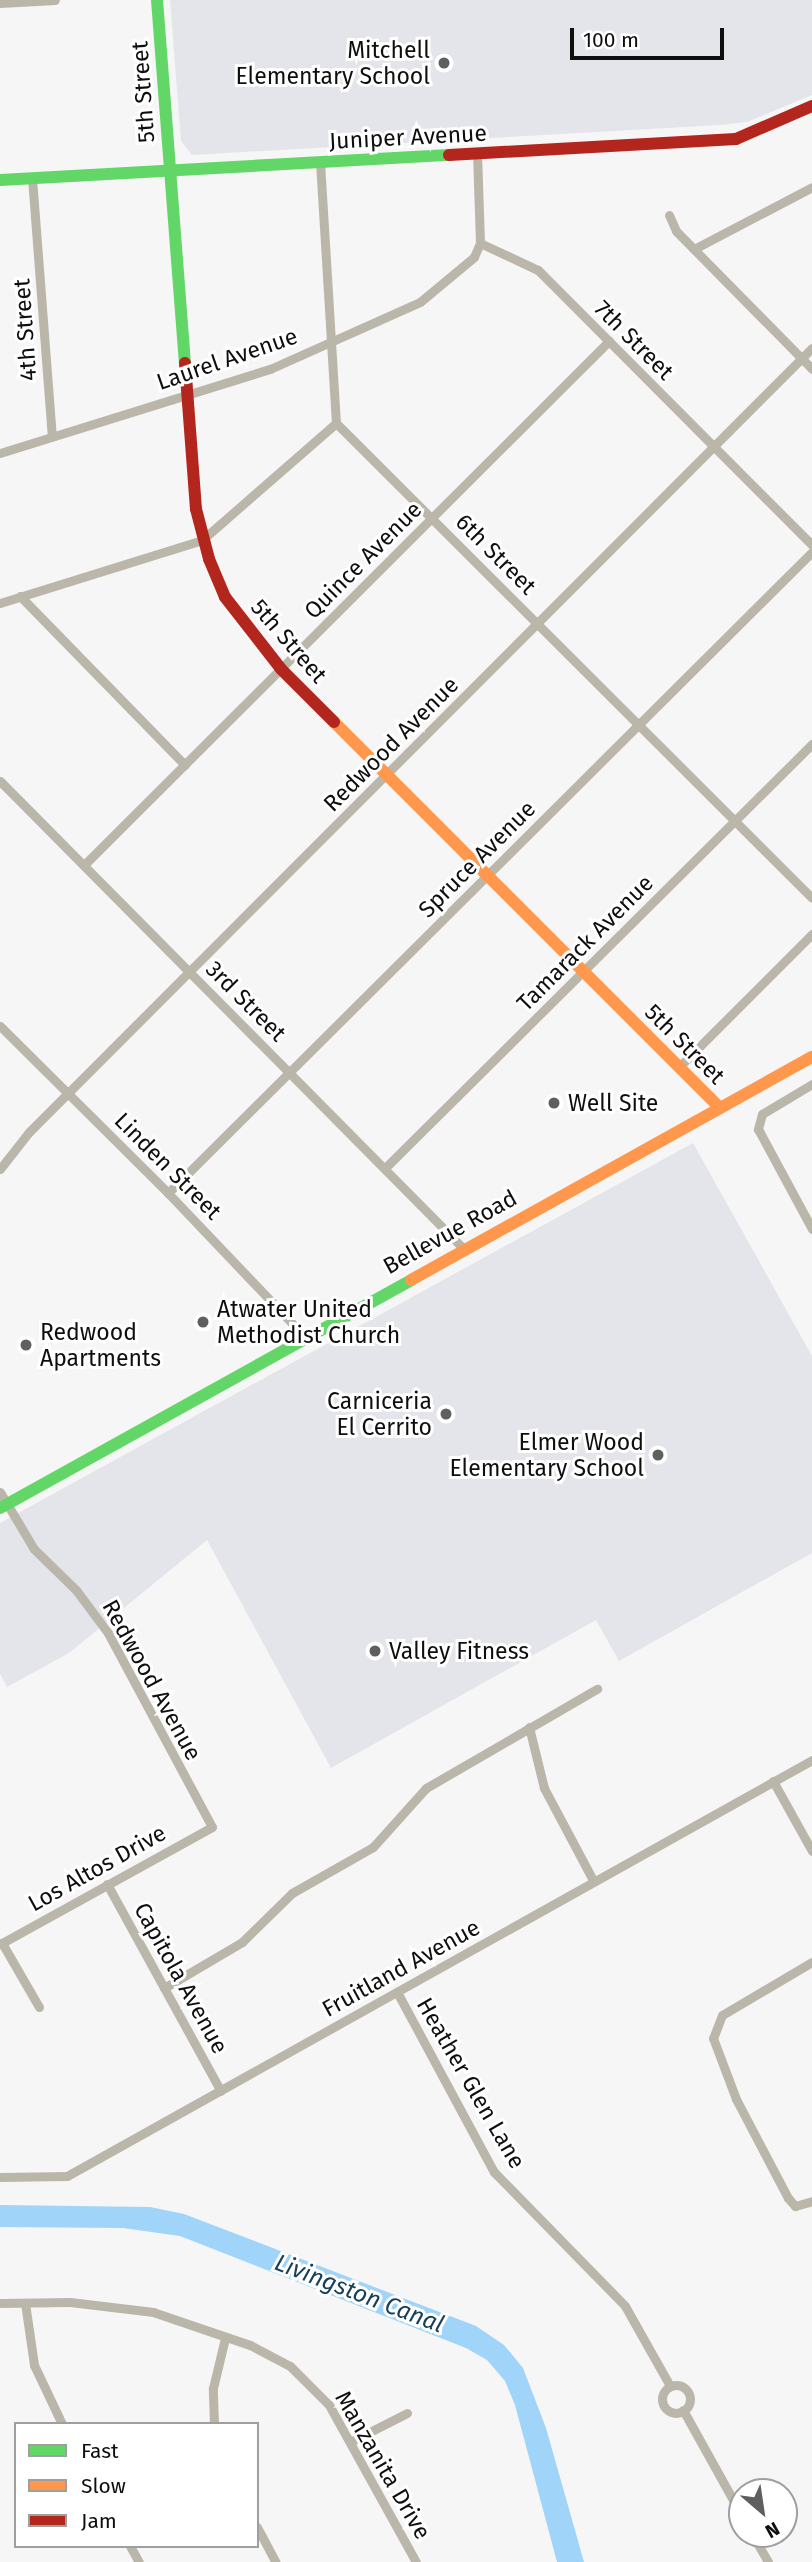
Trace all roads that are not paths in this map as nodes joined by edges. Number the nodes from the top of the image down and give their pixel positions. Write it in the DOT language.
graph roads {
  1 [pos="55,0"];
  2 [pos="157,0"];
  3 [pos="0,3"];
  4 [pos="812,106"];
  5 [pos="477,154"];
  6 [pos="320,162"];
  7 [pos="170,171"];
  8 [pos="32,178"];
  9 [pos="0,180"];
  10 [pos="812,187"];
  11 [pos="669,215"];
  12 [pos="480,243"];
  13 [pos="694,250"];
  14 [pos="609,341"];
  15 [pos="331,342"];
  16 [pos="812,348"];
  17 [pos="801,359"];
  18 [pos="812,369"];
  19 [pos="187,395"];
  20 [pos="336,423"];
  21 [pos="52,436"];
  22 [pos="714,447"];
  23 [pos="0,453"];
  24 [pos="433,517"];
  25 [pos="202,540"];
  26 [pos="812,545"];
  27 [pos="812,552"];
  28 [pos="20,596"];
  29 [pos="0,603"];
  30 [pos="539,625"];
  31 [pos="281,669"];
  32 [pos="639,726"];
  33 [pos="812,744"];
  34 [pos="185,765"];
  35 [pos="386,775"];
  36 [pos="0,781"];
  37 [pos="735,821"];
  38 [pos="84,865"];
  39 [pos="487,876"];
  40 [pos="812,898"];
  41 [pos="812,934"];
  42 [pos="190,972"];
  43 [pos="583,972"];
  44 [pos="0,1026"];
  45 [pos="812,1057"];
  46 [pos="678,1068"];
  47 [pos="290,1072"];
  48 [pos="812,1084"];
  49 [pos="68,1094"];
  50 [pos="720,1108"];
  51 [pos="385,1168"];
  52 [pos="0,1169"];
  53 [pos="168,1193"];
  54 [pos="812,1229"];
  55 [pos="464,1248"];
  56 [pos="305,1337"];
  57 [pos="0,1492"];
  58 [pos="4,1506"];
  59 [pos="597,1689"];
  60 [pos="529,1727"];
  61 [pos="812,1759"];
  62 [pos="773,1781"];
  63 [pos="212,1827"];
  64 [pos="812,1851"];
  65 [pos="594,1882"];
  66 [pos="107,1884"];
  67 [pos="1,1943"];
  68 [pos="812,1962"];
  69 [pos="164,1988"];
  70 [pos="397,1992"];
  71 [pos="39,2007"];
  72 [pos="221,2091"];
  73 [pos="0,2176"];
  74 [pos="812,2201"];
  75 [pos="25,2303"];
  76 [pos="0,2304"];
  77 [pos="225,2338"];
  78 [pos="670,2386"];
  79 [pos="683,2410"];
  80 [pos="407,2413"];
  81 [pos="60,2422"];
  82 [pos="214,2422"];
  83 [pos="350,2442"];
  84 [pos="728,2491"];
  85 [pos="259,2531"];
  86 [pos="276,2562"];
  87 [pos="416,2562"];
  1 -- 3 [label="street"];
  2 -- 7 [label="street, 5th Street"];
  4 -- 5 [label="street, Juniper Avenue"];
  5 -- 6 [label="street, Juniper Avenue"];
  5 -- 12 [label="street"];
  6 -- 7 [label="street, Juniper Avenue"];
  6 -- 15 [label="street"];
  7 -- 8 [label="street, Juniper Avenue"];
  7 -- 19 [label="street, 5th Street"];
  8 -- 9 [label="street, Juniper Avenue"];
  8 -- 21 [label="street, 4th Street"];
  10 -- 13 [label="street"];
  11 -- 13 [label="street"];
  12 -- 14 [label="street, 7th Street"];
  12 -- 15 [label="street, Laurel Avenue"];
  13 -- 17 [label="street"];
  14 -- 22 [label="street, 7th Street"];
  14 -- 24 [label="street, Quince Avenue"];
  15 -- 19 [label="street, Laurel Avenue"];
  15 -- 20 [label="street"];
  16 -- 17 [label="street, Redwood Avenue"];
  17 -- 18 [label="street"];
  17 -- 22 [label="street, Redwood Avenue"];
  19 -- 21 [label="street, Laurel Avenue"];
  19 -- 25 [label="street, 5th Street"];
  20 -- 24 [label="street, 6th Street"];
  20 -- 25 [label="street"];
  21 -- 23 [label="street, Laurel Avenue"];
  22 -- 26 [label="street, 7th Street"];
  22 -- 30 [label="street, Redwood Avenue"];
  24 -- 30 [label="street, 6th Street"];
  24 -- 31 [label="street, Quince Avenue"];
  25 -- 28 [label="street"];
  25 -- 31 [label="street, 5th Street"];
  27 -- 32 [label="street, Spruce Avenue"];
  28 -- 29 [label="street"];
  28 -- 34 [label="street"];
  30 -- 32 [label="street, 6th Street"];
  30 -- 35 [label="street, Redwood Avenue"];
  31 -- 34 [label="street, Quince Avenue"];
  31 -- 35 [label="street, 5th Street"];
  32 -- 37 [label="street, 6th Street"];
  32 -- 39 [label="street, Spruce Avenue"];
  33 -- 37 [label="street, Tamarack Avenue"];
  34 -- 38 [label="street, Quince Avenue"];
  35 -- 39 [label="street, 5th Street"];
  35 -- 42 [label="street, Redwood Avenue"];
  36 -- 38 [label="street, 3rd Street"];
  37 -- 40 [label="street, 6th Street"];
  37 -- 43 [label="street, Tamarack Avenue"];
  38 -- 42 [label="street, 3rd Street"];
  39 -- 43 [label="street, 5th Street"];
  39 -- 47 [label="street, Spruce Avenue"];
  41 -- 46 [label="street"];
  42 -- 47 [label="street, 3rd Street"];
  42 -- 49 [label="street, Redwood Avenue"];
  43 -- 46 [label="street, 5th Street"];
  43 -- 51 [label="street, Tamarack Avenue"];
  44 -- 49 [label="street, Linden Street"];
  45 -- 50 [label="street, Bellevue Road"];
  46 -- 50 [label="street, 5th Street"];
  47 -- 51 [label="street, 3rd Street"];
  47 -- 53 [label="street, Spruce Avenue"];
  48 -- 54 [label="street"];
  49 -- 52 [label="street, Redwood Avenue"];
  49 -- 53 [label="street, Linden Street"];
  50 -- 55 [label="street, Bellevue Road"];
  51 -- 55 [label="street, 3rd Street"];
  53 -- 56 [label="street, Linden Street"];
  55 -- 56 [label="street, Bellevue Road"];
  56 -- 58 [label="street, Bellevue Road"];
  57 -- 58 [label="street, Redwood Avenue"];
  58 -- 63 [label="street, Redwood Avenue"];
  59 -- 60 [label="street"];
  60 -- 65 [label="street"];
  60 -- 69 [label="street"];
  61 -- 62 [label="street, Fruitland Avenue"];
  62 -- 64 [label="street"];
  62 -- 65 [label="street, Fruitland Avenue"];
  63 -- 66 [label="street, Los Altos Drive"];
  65 -- 70 [label="street, Fruitland Avenue"];
  66 -- 67 [label="street, Los Altos Drive"];
  66 -- 69 [label="street, Capitola Avenue"];
  67 -- 71 [label="street"];
  68 -- 74 [label="street"];
  69 -- 72 [label="street, Capitola Avenue"];
  70 -- 72 [label="street, Fruitland Avenue"];
  70 -- 78 [label="street, Heather Glen Lane"];
  72 -- 73 [label="street, Fruitland Avenue"];
  75 -- 76 [label="street, Manzanita Drive"];
  75 -- 77 [label="street, Manzanita Drive"];
  75 -- 81 [label="street"];
  77 -- 82 [label="street"];
  77 -- 83 [label="street, Manzanita Drive"];
  78 -- 79 [label="street, Heather Glen Lane"];
  78 -- 79 [label="street, Heather Glen Lane"];
  79 -- 84 [label="street, Heather Glen Lane"];
  80 -- 83 [label="street"];
  83 -- 87 [label="street, Manzanita Drive"];
  85 -- 86 [label="street"];
}
